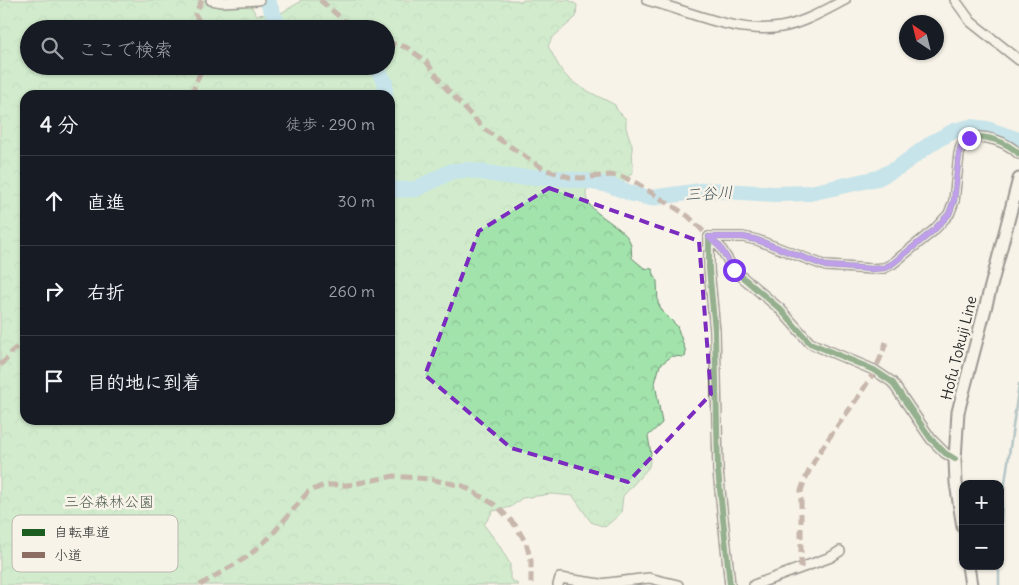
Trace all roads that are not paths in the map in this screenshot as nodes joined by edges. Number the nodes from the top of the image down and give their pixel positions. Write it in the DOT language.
graph roads {
  1 [pos="212,0"];
  2 [pos="259,0"];
  3 [pos="647,0"];
  4 [pos="845,0"];
  5 [pos="955,0"];
  6 [pos="1019,60"];
  7 [pos="1019,154"];
  8 [pos="1019,179"];
  9 [pos="709,237"];
  10 [pos="955,459"];
  11 [pos="963,525"];
  12 [pos="840,551"];
  13 [pos="969,570"];
  14 [pos="659,583"];
  15 [pos="558,585"];
  16 [pos="678,585"];
  17 [pos="730,585"];
  18 [pos="754,585"];
  19 [pos="971,585"];
  1 -- 2 [label="street"];
  3 -- 4 [label="street"];
  5 -- 6 [label="street"];
  7 -- 9 [label="street"];
  8 -- 10 [label="main road, Hofu Tokuji Line"];
  9 -- 10 [label="street"];
  9 -- 17 [label="street"];
  10 -- 11 [label="main road, Hofu Tokuji Line"];
  12 -- 18 [label="street"];
  13 -- 19 [label="main road"];
  14 -- 15 [label="street"];
  14 -- 16 [label="street"];
}
